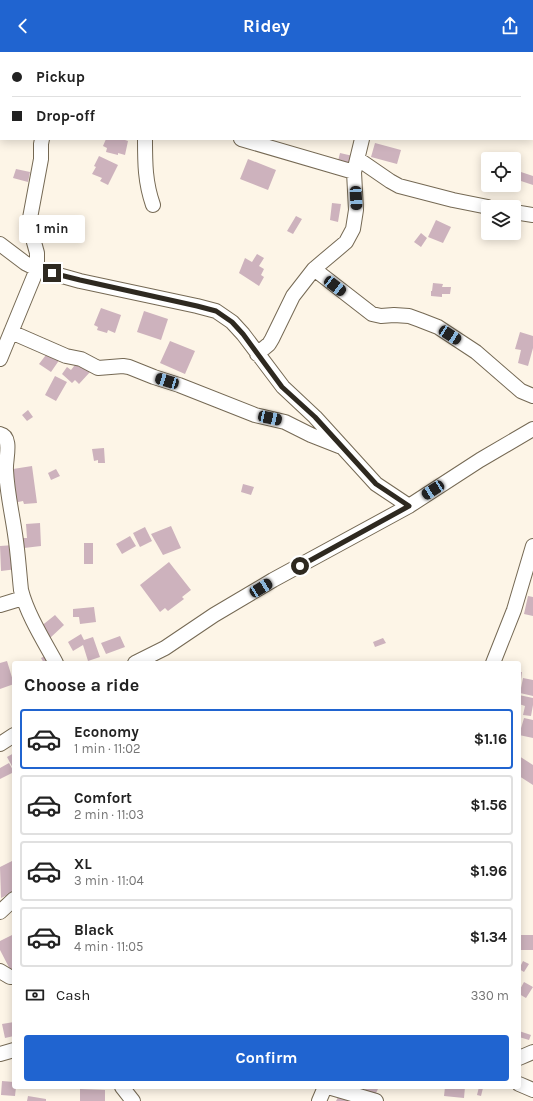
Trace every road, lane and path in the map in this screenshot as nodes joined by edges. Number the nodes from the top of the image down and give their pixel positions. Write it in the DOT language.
graph roads {
  1 [pos="42,140"];
  2 [pos="145,140"];
  3 [pos="245,140"];
  4 [pos="362,140"];
  5 [pos="356,165"];
  6 [pos="153,205"];
  7 [pos="481,206"];
  8 [pos="521,213"];
  9 [pos="533,215"];
  10 [pos="0,244"];
  11 [pos="37,269"];
  12 [pos="314,269"];
  13 [pos="11,332"];
  14 [pos="257,354"];
  15 [pos="0,359"];
  16 [pos="533,396"];
  17 [pos="533,429"];
  18 [pos="0,434"];
  19 [pos="342,447"];
  20 [pos="3,469"];
  21 [pos="409,506"];
  22 [pos="533,546"];
  23 [pos="529,576"];
  24 [pos="23,598"];
  25 [pos="0,605"];
  26 [pos="55,661"];
  27 [pos="139,661"];
  28 [pos="494,661"];
  29 [pos="12,736"];
  30 [pos="0,744"];
  31 [pos="12,901"];
  32 [pos="0,912"];
  33 [pos="0,971"];
  34 [pos="12,977"];
  35 [pos="12,1051"];
  36 [pos="533,1052"];
  37 [pos="0,1054"];
  38 [pos="521,1057"];
  39 [pos="521,1085"];
  40 [pos="119,1089"];
  41 [pos="124,1089"];
  42 [pos="325,1089"];
  43 [pos="333,1089"];
  44 [pos="533,1090"];
  45 [pos="122,1101"];
  46 [pos="133,1101"];
  47 [pos="319,1101"];
  48 [pos="376,1101"];
  1 -- 11 [label="street"];
  2 -- 6 [label="street"];
  3 -- 5 [label="street"];
  4 -- 5 [label="street"];
  5 -- 7 [label="street"];
  5 -- 12 [label="street"];
  8 -- 9 [label="street"];
  10 -- 11 [label="street"];
  11 -- 13 [label="street"];
  11 -- 14 [label="street"];
  12 -- 14 [label="street"];
  12 -- 16 [label="street"];
  13 -- 15 [label="street"];
  13 -- 19 [label="street"];
  14 -- 19 [label="street"];
  17 -- 21 [label="street"];
  18 -- 20 [label="street"];
  19 -- 21 [label="street"];
  20 -- 24 [label="street"];
  21 -- 27 [label="street"];
  22 -- 23 [label="street"];
  23 -- 28 [label="street"];
  24 -- 25 [label="street"];
  24 -- 26 [label="street"];
  29 -- 30 [label="street"];
  31 -- 32 [label="street"];
  33 -- 34 [label="street"];
  35 -- 37 [label="street"];
  36 -- 38 [label="street"];
  39 -- 44 [label="street"];
  40 -- 45 [label="street"];
  41 -- 46 [label="street"];
  42 -- 47 [label="street"];
  43 -- 48 [label="street"];
}
